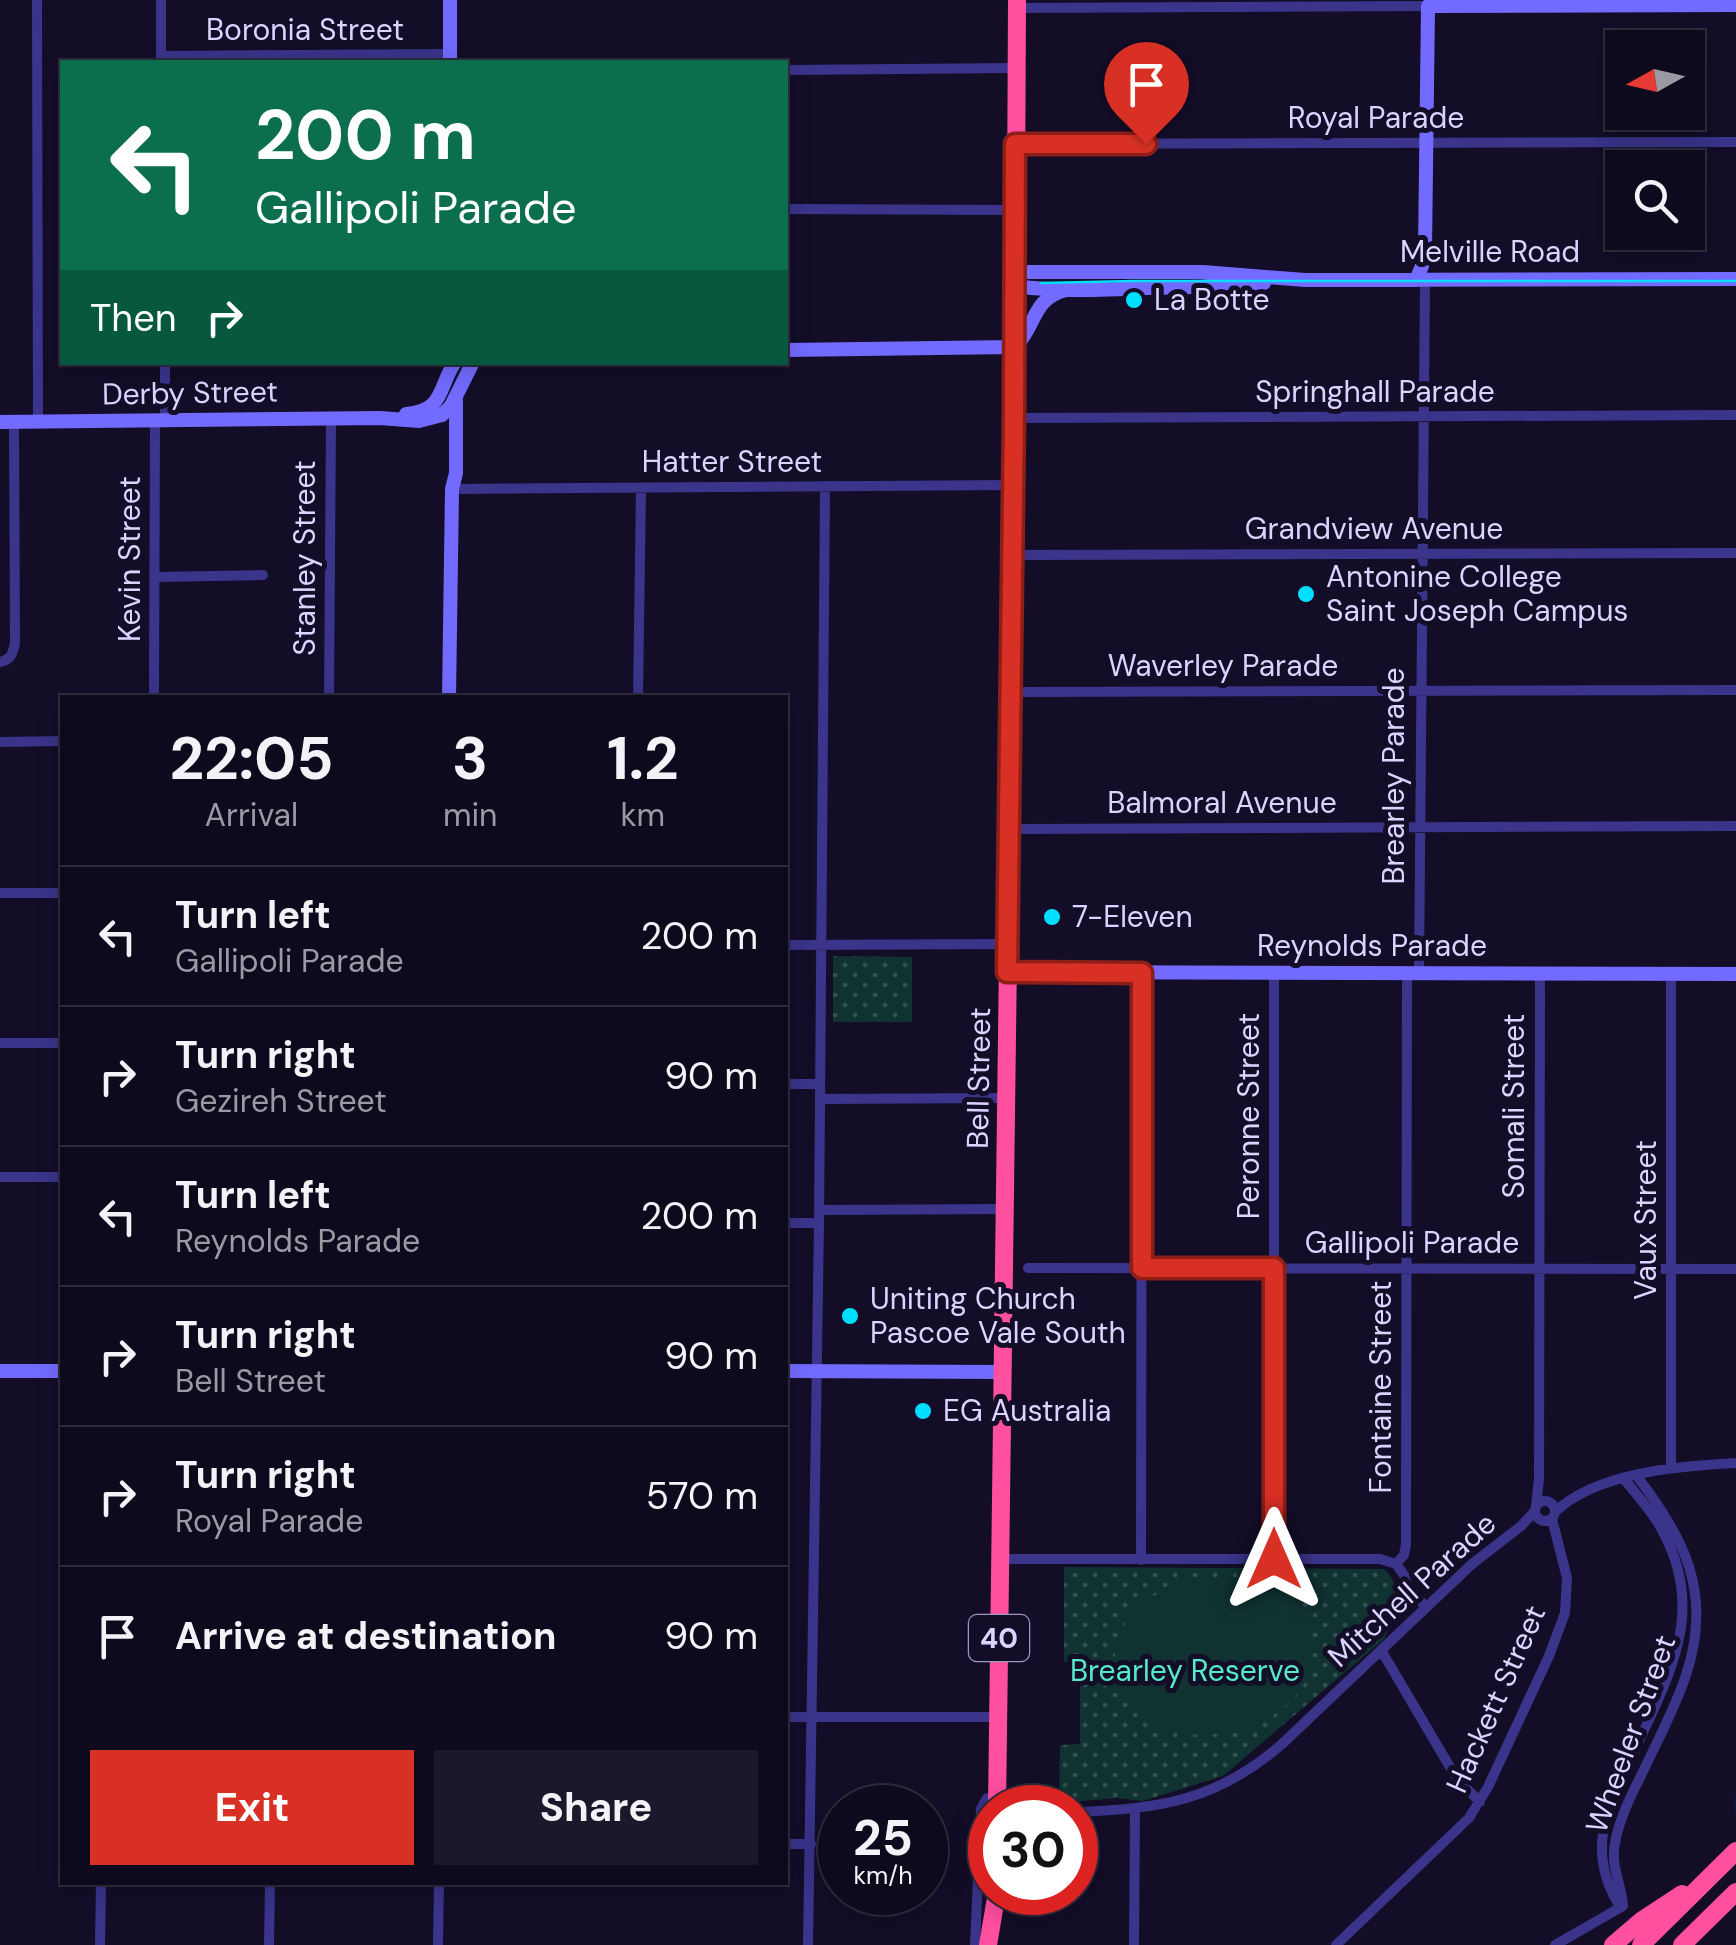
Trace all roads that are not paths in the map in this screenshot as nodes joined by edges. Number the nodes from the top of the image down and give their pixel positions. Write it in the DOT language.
graph roads {
  1 [pos="37,0"];
  2 [pos="161,0"];
  3 [pos="450,0"];
  4 [pos="1016,2"];
  5 [pos="1595,3"];
  6 [pos="1736,5"];
  7 [pos="1428,6"];
  8 [pos="450,58"];
  9 [pos="162,59"];
  10 [pos="1016,68"];
  11 [pos="788,70"];
  12 [pos="1736,142"];
  13 [pos="1426,143"];
  14 [pos="1015,144"];
  15 [pos="788,210"];
  16 [pos="1015,210"];
  17 [pos="1015,279"];
  18 [pos="1736,279"];
  19 [pos="1304,280"];
  20 [pos="1425,280"];
  21 [pos="1066,290"];
  22 [pos="1015,348"];
  23 [pos="788,350"];
  24 [pos="164,365"];
  25 [pos="460,366"];
  26 [pos="450,392"];
  27 [pos="442,415"];
  28 [pos="1424,416"];
  29 [pos="1736,416"];
  30 [pos="380,418"];
  31 [pos="1014,418"];
  32 [pos="331,419"];
  33 [pos="160,420"];
  34 [pos="7,422"];
  35 [pos="38,422"];
  36 [pos="1013,485"];
  37 [pos="825,486"];
  38 [pos="641,488"];
  39 [pos="452,489"];
  40 [pos="1423,553"];
  41 [pos="1736,553"];
  42 [pos="1012,555"];
  43 [pos="262,575"];
  44 [pos="155,577"];
  45 [pos="4,660"];
  46 [pos="1422,690"];
  47 [pos="1736,690"];
  48 [pos="1010,692"];
  49 [pos="154,695"];
  50 [pos="329,695"];
  51 [pos="449,695"];
  52 [pos="638,695"];
  53 [pos="60,741"];
  54 [pos="0,742"];
  55 [pos="1736,826"];
  56 [pos="1420,828"];
  57 [pos="1009,829"];
  58 [pos="0,893"];
  59 [pos="60,893"];
  60 [pos="788,944"];
  61 [pos="1008,944"];
  62 [pos="821,945"];
  63 [pos="1007,972"];
  64 [pos="1142,973"];
  65 [pos="1274,973"];
  66 [pos="1413,974"];
  67 [pos="1540,974"];
  68 [pos="1671,974"];
  69 [pos="1736,974"];
  70 [pos="0,1043"];
  71 [pos="60,1043"];
  72 [pos="788,1084"];
  73 [pos="820,1084"];
  74 [pos="1006,1098"];
  75 [pos="820,1099"];
  76 [pos="0,1177"];
  77 [pos="60,1177"];
  78 [pos="1004,1209"];
  79 [pos="818,1210"];
  80 [pos="788,1224"];
  81 [pos="818,1224"];
  82 [pos="1028,1268"];
  83 [pos="1142,1268"];
  84 [pos="1274,1268"];
  85 [pos="1406,1268"];
  86 [pos="1539,1268"];
  87 [pos="1671,1268"];
  88 [pos="1736,1268"];
  89 [pos="0,1371"];
  90 [pos="60,1371"];
  91 [pos="788,1371"];
  92 [pos="816,1371"];
  93 [pos="1002,1372"];
  94 [pos="1736,1462"];
  95 [pos="1671,1467"];
  96 [pos="1630,1477"];
  97 [pos="1545,1512"];
  98 [pos="1000,1559"];
  99 [pos="1274,1559"];
  100 [pos="1141,1560"];
  101 [pos="1396,1564"];
  102 [pos="1426,1607"];
  103 [pos="1381,1650"];
  104 [pos="788,1716"];
  105 [pos="812,1717"];
  106 [pos="998,1717"];
  107 [pos="998,1785"];
  108 [pos="1480,1802"];
  109 [pos="1136,1809"];
  110 [pos="1098,1811"];
  111 [pos="788,1844"];
  112 [pos="811,1844"];
  113 [pos="1736,1851"];
  114 [pos="1716,1872"];
  115 [pos="100,1885"];
  116 [pos="270,1885"];
  117 [pos="439,1885"];
  118 [pos="1736,1892"];
  119 [pos="977,1915"];
  120 [pos="993,1915"];
  121 [pos="999,1915"];
  122 [pos="100,1945"];
  123 [pos="269,1945"];
  124 [pos="438,1945"];
  125 [pos="808,1945"];
  126 [pos="976,1945"];
  127 [pos="988,1945"];
  128 [pos="1001,1945"];
  129 [pos="1134,1945"];
  130 [pos="1336,1945"];
  131 [pos="1555,1945"];
  132 [pos="1614,1945"];
  133 [pos="1640,1945"];
  134 [pos="1682,1945"];
  1 -- 35 [label="street"];
  2 -- 9 [label="street"];
  3 -- 8 [label="street"];
  4 -- 7 [label="street"];
  4 -- 10 [label="highway, Bell Street / 40"];
  5 -- 6 [label="street"];
  5 -- 7 [label="street"];
  7 -- 13 [label="street, Brearley Parade"];
  8 -- 9 [label="street, Boronia Street"];
  10 -- 11 [label="street"];
  10 -- 14 [label="highway, Bell Street / 40"];
  12 -- 13 [label="street, Royal Parade"];
  13 -- 14 [label="street, Royal Parade"];
  13 -- 20 [label="street, Brearley Parade"];
  14 -- 16 [label="highway, Bell Street / 40"];
  15 -- 16 [label="street"];
  16 -- 17 [label="highway, Bell Street / 40"];
  17 -- 19 [label="street, Melville Road"];
  17 -- 21 [label="street, Melville Road"];
  17 -- 22 [label="highway, Bell Street / 40"];
  18 -- 20 [label="street, Melville Road"];
  19 -- 20 [label="street, Melville Road"];
  19 -- 21 [label="street, Melville Road"];
  20 -- 28 [label="street, Brearley Parade"];
  21 -- 22 [label="street"];
  22 -- 23 [label="street"];
  22 -- 31 [label="highway, Bell Street / 40"];
  24 -- 33 [label="street, Kevin Street"];
  25 -- 26 [label="street"];
  26 -- 27 [label="street"];
  26 -- 30 [label="street, Derby Street"];
  26 -- 39 [label="street"];
  27 -- 30 [label="street, Derby Street"];
  27 -- 39 [label="street"];
  28 -- 29 [label="street, Springhall Parade"];
  28 -- 31 [label="street, Springhall Parade"];
  28 -- 40 [label="street, Brearley Parade"];
  30 -- 32 [label="street, Derby Street"];
  31 -- 36 [label="highway, Bell Street / 40"];
  32 -- 33 [label="street, Derby Street"];
  32 -- 50 [label="street, Stanley Street"];
  33 -- 35 [label="street, Derby Street"];
  33 -- 44 [label="street, Kevin Street"];
  34 -- 35 [label="street, Derby Street"];
  34 -- 45 [label="street"];
  36 -- 37 [label="street, Hatter Street"];
  36 -- 42 [label="highway, Bell Street / 40"];
  37 -- 38 [label="street, Hatter Street"];
  37 -- 62 [label="street"];
  38 -- 39 [label="street, Hatter Street"];
  38 -- 52 [label="street"];
  39 -- 51 [label="street"];
  40 -- 41 [label="street, Grandview Avenue"];
  40 -- 42 [label="street, Grandview Avenue"];
  40 -- 46 [label="street, Brearley Parade"];
  42 -- 48 [label="highway, Bell Street / 40"];
  43 -- 44 [label="street"];
  44 -- 49 [label="street, Kevin Street"];
  46 -- 47 [label="street, Waverley Parade"];
  46 -- 48 [label="street, Waverley Parade"];
  46 -- 56 [label="street, Brearley Parade"];
  48 -- 57 [label="highway, Bell Street / 40"];
  53 -- 54 [label="street"];
  55 -- 56 [label="street, Balmoral Avenue"];
  56 -- 57 [label="street, Balmoral Avenue"];
  56 -- 66 [label="street, Brearley Parade"];
  57 -- 61 [label="highway, Bell Street / 40"];
  58 -- 59 [label="street"];
  60 -- 62 [label="street"];
  61 -- 62 [label="street"];
  61 -- 63 [label="highway, Bell Street / 40"];
  62 -- 73 [label="street"];
  63 -- 64 [label="street, Reynolds Parade"];
  63 -- 74 [label="highway, Bell Street / 40"];
  64 -- 65 [label="street, Reynolds Parade"];
  64 -- 83 [label="street"];
  65 -- 66 [label="street, Reynolds Parade"];
  65 -- 84 [label="street, Peronne Street"];
  66 -- 67 [label="street, Reynolds Parade"];
  66 -- 85 [label="street, Fontaine Street"];
  67 -- 68 [label="street, Reynolds Parade"];
  67 -- 86 [label="street, Somali Street"];
  68 -- 69 [label="street, Reynolds Parade"];
  68 -- 87 [label="street, Vaux Street"];
  70 -- 71 [label="street"];
  72 -- 73 [label="street"];
  73 -- 75 [label="street"];
  74 -- 75 [label="street"];
  74 -- 78 [label="highway, Bell Street / 40"];
  75 -- 79 [label="street"];
  76 -- 77 [label="street"];
  78 -- 79 [label="street"];
  78 -- 93 [label="highway, Bell Street / 40"];
  79 -- 81 [label="street"];
  80 -- 81 [label="street"];
  81 -- 92 [label="street"];
  82 -- 83 [label="street, Gallipoli Parade"];
  83 -- 84 [label="street, Gallipoli Parade"];
  83 -- 100 [label="street"];
  84 -- 85 [label="street, Gallipoli Parade"];
  84 -- 99 [label="street, Peronne Street"];
  85 -- 86 [label="street, Gallipoli Parade"];
  85 -- 101 [label="street, Fontaine Street"];
  86 -- 87 [label="street, Gallipoli Parade"];
  86 -- 97 [label="street, Somali Street"];
  87 -- 88 [label="street, Gallipoli Parade"];
  87 -- 95 [label="street, Vaux Street"];
  89 -- 90 [label="street"];
  91 -- 92 [label="street"];
  92 -- 93 [label="street"];
  92 -- 105 [label="street"];
  93 -- 98 [label="highway, Bell Street / 40"];
  94 -- 95 [label="street, Mitchell Parade"];
  95 -- 96 [label="street, Mitchell Parade"];
  96 -- 97 [label="street, Mitchell Parade"];
  96 -- 131 [label="street, Wheeler Street"];
  97 -- 102 [label="street, Mitchell Parade"];
  97 -- 108 [label="street, Hackett Street"];
  98 -- 100 [label="street"];
  98 -- 106 [label="highway, Bell Street / 40"];
  99 -- 100 [label="street"];
  99 -- 101 [label="street"];
  101 -- 102 [label="street"];
  102 -- 103 [label="street, Mitchell Parade"];
  103 -- 108 [label="street"];
  103 -- 109 [label="street, Mitchell Parade"];
  104 -- 105 [label="street"];
  105 -- 106 [label="street"];
  105 -- 112 [label="street"];
  106 -- 107 [label="highway, Bell Street / 40"];
  108 -- 130 [label="street, Hackett Street"];
  109 -- 110 [label="street, Mitchell Parade"];
  109 -- 129 [label="street"];
  111 -- 112 [label="street"];
  112 -- 125 [label="street"];
  113 -- 114 [label="highway"];
  114 -- 132 [label="highway"];
  114 -- 133 [label="highway"];
  115 -- 122 [label="street"];
  116 -- 123 [label="street"];
  117 -- 124 [label="street"];
  118 -- 134 [label="highway"];
  119 -- 126 [label="street, Bell Street"];
  120 -- 127 [label="highway"];
  121 -- 128 [label="highway"];
}
